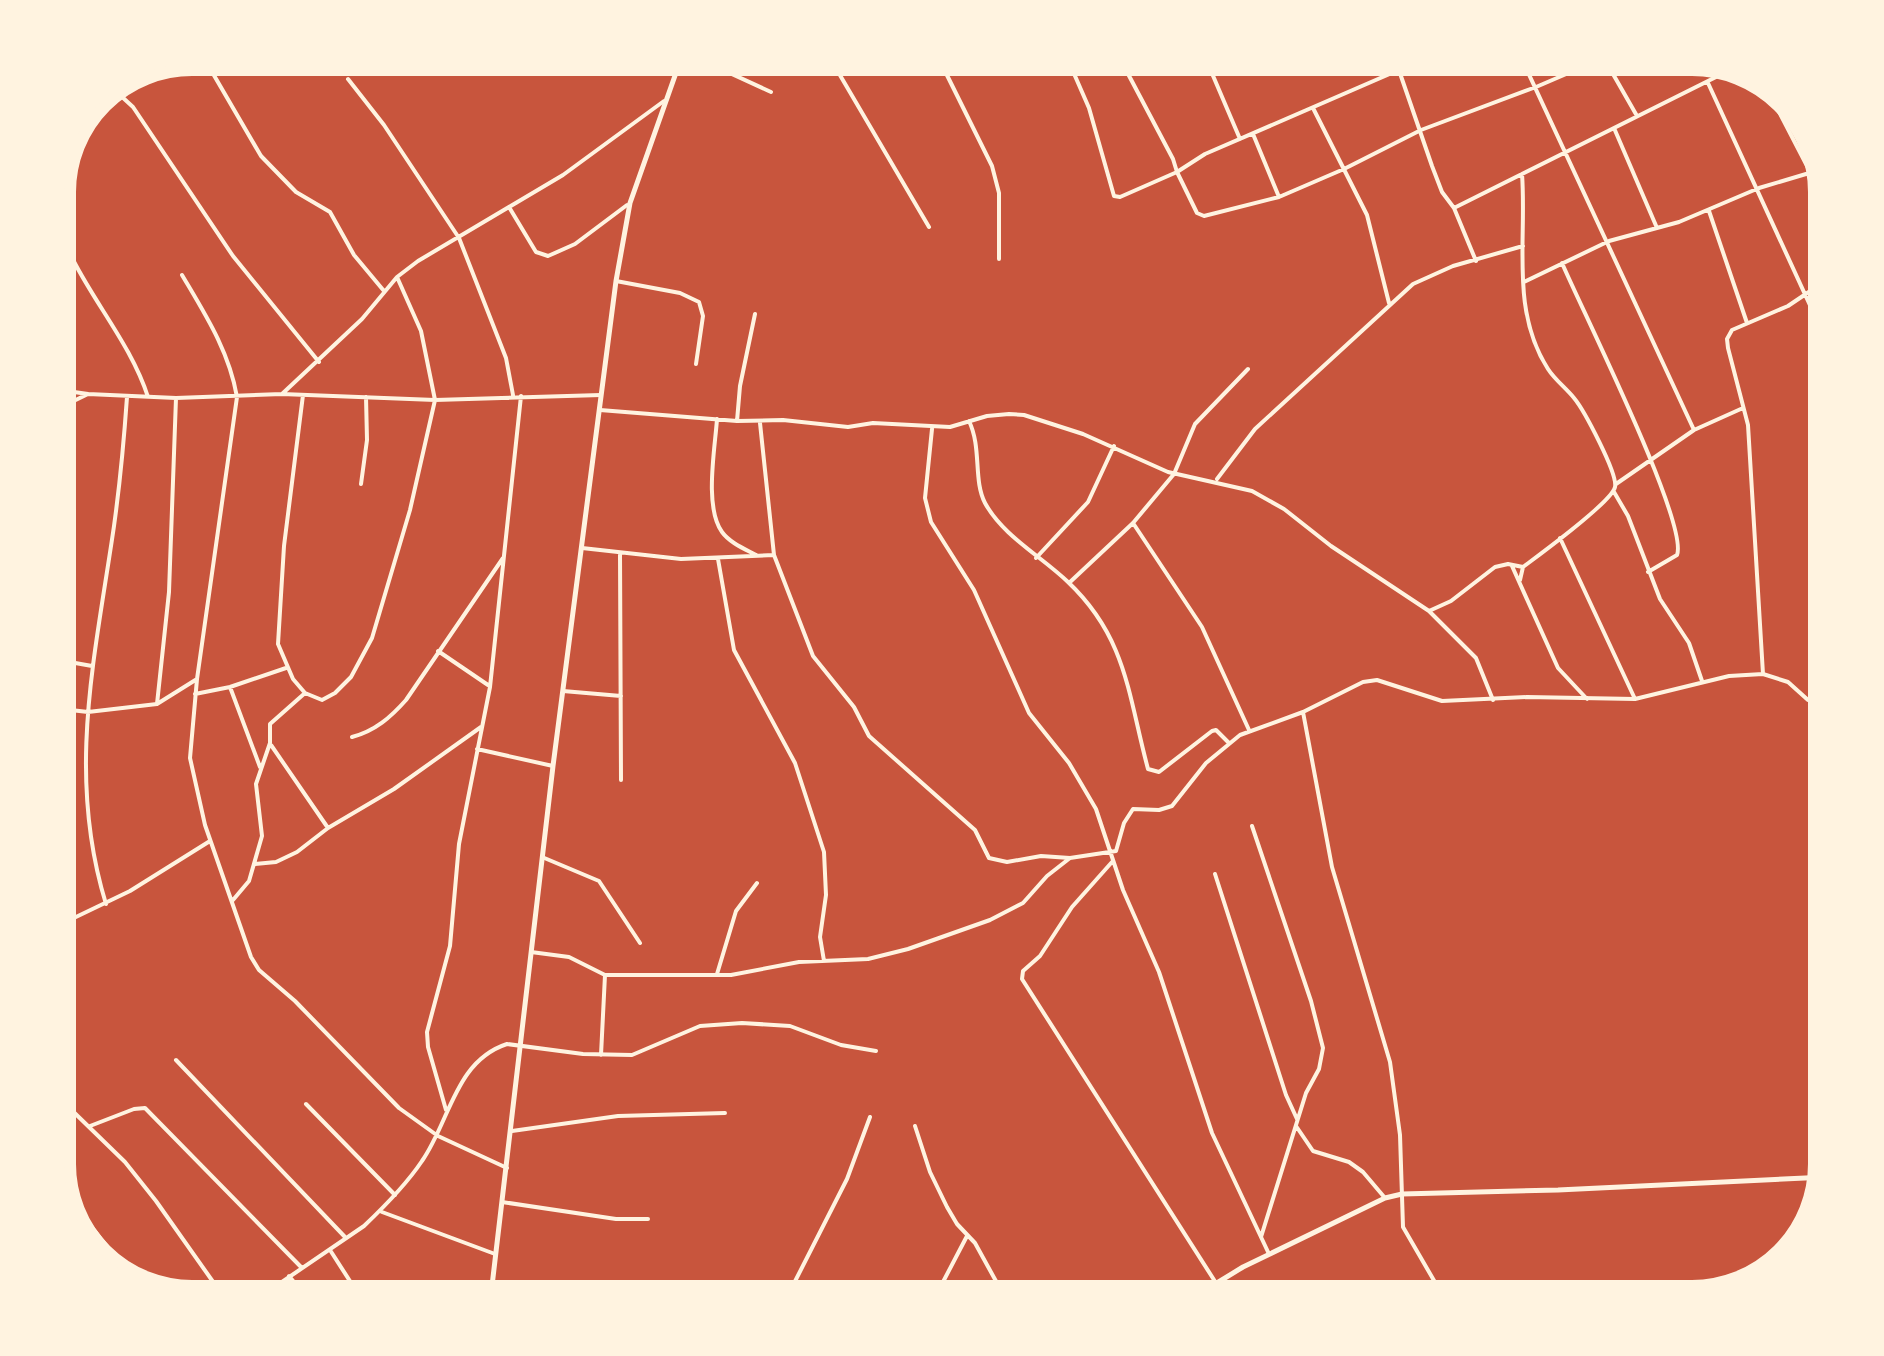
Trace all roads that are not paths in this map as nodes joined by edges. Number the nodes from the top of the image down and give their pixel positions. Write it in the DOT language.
graph roads {
  1 [pos="211,70"];
  2 [pos="678,70"];
  3 [pos="723,70"];
  4 [pos="837,70"];
  5 [pos="945,70"];
  6 [pos="1073,70"];
  7 [pos="1126,70"];
  8 [pos="1226,70"];
  9 [pos="1528,70"];
  10 [pos="1572,70"];
  11 [pos="1612,70"];
  12 [pos="1211,71"];
  13 [pos="1400,71"];
  14 [pos="1722,74"];
  15 [pos="348,79"];
  16 [pos="1707,82"];
  17 [pos="1536,87"];
  18 [pos="771,92"];
  19 [pos="119,94"];
  20 [pos="668,99"];
  21 [pos="1773,101"];
  22 [pos="1314,108"];
  23 [pos="1638,116"];
  24 [pos="1614,128"];
  25 [pos="1421,130"];
  26 [pos="1253,134"];
  27 [pos="1240,139"];
  28 [pos="1566,153"];
  29 [pos="1344,169"];
  30 [pos="1176,172"];
  31 [pos="1812,172"];
  32 [pos="1808,173"];
  33 [pos="1522,174"];
  34 [pos="1813,181"];
  35 [pos="1759,188"];
  36 [pos="1279,196"];
  37 [pos="630,203"];
  38 [pos="510,207"];
  39 [pos="1454,208"];
  40 [pos="1710,210"];
  41 [pos="930,227"];
  42 [pos="1657,228"];
  43 [pos="459,238"];
  44 [pos="1609,241"];
  45 [pos="1524,246"];
  46 [pos="70,253"];
  47 [pos="999,259"];
  48 [pos="1477,261"];
  49 [pos="1562,263"];
  50 [pos="182,275"];
  51 [pos="397,277"];
  52 [pos="616,281"];
  53 [pos="1524,282"];
  54 [pos="1814,289"];
  55 [pos="384,292"];
  56 [pos="1805,293"];
  57 [pos="1389,303"];
  58 [pos="1814,312"];
  59 [pos="755,314"];
  60 [pos="1747,323"];
  61 [pos="318,362"];
  62 [pos="696,364"];
  63 [pos="1248,369"];
  64 [pos="70,391"];
  65 [pos="88,394"];
  66 [pos="282,394"];
  67 [pos="303,395"];
  68 [pos="601,395"];
  69 [pos="513,396"];
  70 [pos="521,396"];
  71 [pos="127,397"];
  72 [pos="236,397"];
  73 [pos="148,398"];
  74 [pos="176,398"];
  75 [pos="366,398"];
  76 [pos="434,400"];
  77 [pos="70,403"];
  78 [pos="1743,408"];
  79 [pos="600,410"];
  80 [pos="717,419"];
  81 [pos="737,420"];
  82 [pos="760,421"];
  83 [pos="969,421"];
  84 [pos="932,428"];
  85 [pos="1694,430"];
  86 [pos="1114,446"];
  87 [pos="1651,460"];
  88 [pos="1174,474"];
  89 [pos="1215,482"];
  90 [pos="361,484"];
  91 [pos="1616,484"];
  92 [pos="1614,492"];
  93 [pos="1133,523"];
  94 [pos="1560,538"];
  95 [pos="582,548"];
  96 [pos="620,552"];
  97 [pos="506,554"];
  98 [pos="756,555"];
  99 [pos="774,555"];
  100 [pos="1036,558"];
  101 [pos="718,559"];
  102 [pos="1512,566"];
  103 [pos="1523,567"];
  104 [pos="1648,572"];
  105 [pos="1520,580"];
  106 [pos="1069,583"];
  107 [pos="1428,611"];
  108 [pos="438,651"];
  109 [pos="70,662"];
  110 [pos="92,666"];
  111 [pos="286,668"];
  112 [pos="1763,674"];
  113 [pos="196,679"];
  114 [pos="1702,683"];
  115 [pos="230,687"];
  116 [pos="490,687"];
  117 [pos="563,691"];
  118 [pos="306,693"];
  119 [pos="195,694"];
  120 [pos="621,696"];
  121 [pos="1635,699"];
  122 [pos="1492,700"];
  123 [pos="1587,700"];
  124 [pos="1814,701"];
  125 [pos="157,704"];
  126 [pos="70,710"];
  127 [pos="88,712"];
  128 [pos="1303,712"];
  129 [pos="482,727"];
  130 [pos="1249,730"];
  131 [pos="352,737"];
  132 [pos="1229,742"];
  133 [pos="270,743"];
  134 [pos="477,749"];
  135 [pos="553,766"];
  136 [pos="260,767"];
  137 [pos="622,780"];
  138 [pos="1252,826"];
  139 [pos="328,828"];
  140 [pos="210,841"];
  141 [pos="1110,855"];
  142 [pos="542,857"];
  143 [pos="1070,858"];
  144 [pos="1112,862"];
  145 [pos="255,864"];
  146 [pos="1215,874"];
  147 [pos="757,883"];
  148 [pos="233,900"];
  149 [pos="106,904"];
  150 [pos="70,920"];
  151 [pos="640,943"];
  152 [pos="531,952"];
  153 [pos="824,961"];
  154 [pos="717,974"];
  155 [pos="605,975"];
  156 [pos="521,1044"];
  157 [pos="876,1051"];
  158 [pos="601,1054"];
  159 [pos="176,1060"];
  160 [pos="306,1104"];
  161 [pos="70,1108"];
  162 [pos="446,1112"];
  163 [pos="725,1113"];
  164 [pos="870,1117"];
  165 [pos="1296,1122"];
  166 [pos="90,1126"];
  167 [pos="915,1126"];
  168 [pos="512,1131"];
  169 [pos="438,1136"];
  170 [pos="508,1168"];
  171 [pos="1813,1177"];
  172 [pos="1402,1194"];
  173 [pos="394,1195"];
  174 [pos="1385,1198"];
  175 [pos="502,1202"];
  176 [pos="76,1204"];
  177 [pos="380,1211"];
  178 [pos="648,1219"];
  179 [pos="967,1236"];
  180 [pos="347,1238"];
  181 [pos="1261,1238"];
  182 [pos="330,1250"];
  183 [pos="495,1254"];
  184 [pos="1269,1254"];
  185 [pos="120,1262"];
  186 [pos="302,1268"];
  187 [pos="289,1276"];
  188 [pos="1216,1283"];
  189 [pos="215,1286"];
  190 [pos="275,1286"];
  191 [pos="297,1286"];
  192 [pos="353,1286"];
  193 [pos="493,1286"];
  194 [pos="793,1286"];
  195 [pos="941,1286"];
  196 [pos="998,1286"];
  197 [pos="1211,1286"];
  198 [pos="1437,1286"];
  1 -- 55 [label="street"];
  2 -- 20 [label="street"];
  3 -- 18 [label="street"];
  4 -- 41 [label="street"];
  5 -- 47 [label="street"];
  6 -- 30 [label="street"];
  7 -- 30 [label="street"];
  8 -- 12 [label="street"];
  9 -- 17 [label="street"];
  10 -- 17 [label="street"];
  11 -- 23 [label="street"];
  12 -- 27 [label="street"];
  13 -- 22 [label="street"];
  13 -- 25 [label="street"];
  14 -- 16 [label="street"];
  15 -- 43 [label="street"];
  16 -- 23 [label="street"];
  16 -- 35 [label="street"];
  17 -- 25 [label="street"];
  17 -- 28 [label="street"];
  19 -- 61 [label="street"];
  20 -- 37 [label="street"];
  20 -- 38 [label="street"];
  21 -- 32 [label="street"];
  22 -- 26 [label="street"];
  22 -- 29 [label="street"];
  23 -- 24 [label="street"];
  24 -- 28 [label="street"];
  24 -- 42 [label="street"];
  25 -- 29 [label="street"];
  25 -- 39 [label="street"];
  26 -- 27 [label="street"];
  26 -- 36 [label="street"];
  27 -- 30 [label="street"];
  28 -- 33 [label="street"];
  28 -- 44 [label="street"];
  29 -- 36 [label="street"];
  29 -- 57 [label="street"];
  30 -- 36 [label="street"];
  31 -- 32 [label="street"];
  32 -- 34 [label="street"];
  32 -- 35 [label="street"];
  33 -- 39 [label="street"];
  33 -- 45 [label="street"];
  35 -- 40 [label="street"];
  35 -- 56 [label="street"];
  37 -- 38 [label="street"];
  37 -- 52 [label="street"];
  38 -- 43 [label="street"];
  39 -- 48 [label="street"];
  40 -- 42 [label="street"];
  40 -- 60 [label="street"];
  42 -- 44 [label="street"];
  43 -- 51 [label="street"];
  43 -- 69 [label="street"];
  44 -- 49 [label="street"];
  44 -- 85 [label="street"];
  45 -- 48 [label="street"];
  45 -- 53 [label="street"];
  46 -- 73 [label="street"];
  48 -- 57 [label="street"];
  49 -- 53 [label="street"];
  49 -- 87 [label="street"];
  50 -- 72 [label="street"];
  51 -- 55 [label="street"];
  51 -- 76 [label="street"];
  52 -- 62 [label="street"];
  52 -- 68 [label="street"];
  53 -- 91 [label="street"];
  54 -- 56 [label="street"];
  55 -- 61 [label="street"];
  56 -- 58 [label="street"];
  56 -- 60 [label="street"];
  57 -- 89 [label="street"];
  59 -- 81 [label="street"];
  60 -- 78 [label="street"];
  61 -- 66 [label="street"];
  63 -- 88 [label="street"];
  64 -- 65 [label="street"];
  65 -- 71 [label="street"];
  65 -- 77 [label="street"];
  66 -- 67 [label="street"];
  66 -- 72 [label="street"];
  67 -- 75 [label="street"];
  67 -- 111 [label="street"];
  68 -- 70 [label="street"];
  68 -- 79 [label="street"];
  69 -- 70 [label="street"];
  69 -- 76 [label="street"];
  70 -- 97 [label="street"];
  71 -- 73 [label="street"];
  71 -- 110 [label="street"];
  72 -- 74 [label="street"];
  72 -- 113 [label="street"];
  73 -- 74 [label="street"];
  74 -- 125 [label="street"];
  75 -- 76 [label="street"];
  75 -- 90 [label="street"];
  76 -- 118 [label="street"];
  78 -- 85 [label="street"];
  78 -- 112 [label="street"];
  79 -- 80 [label="street"];
  79 -- 95 [label="street"];
  80 -- 81 [label="street"];
  80 -- 98 [label="street"];
  81 -- 82 [label="street"];
  82 -- 84 [label="street"];
  82 -- 99 [label="street"];
  83 -- 84 [label="street"];
  83 -- 86 [label="street"];
  83 -- 100 [label="street"];
  84 -- 141 [label="street"];
  85 -- 87 [label="street"];
  86 -- 88 [label="street"];
  86 -- 100 [label="street"];
  87 -- 91 [label="street"];
  87 -- 104 [label="street"];
  88 -- 89 [label="street"];
  88 -- 93 [label="street"];
  89 -- 107 [label="street"];
  91 -- 92 [label="street"];
  92 -- 94 [label="street"];
  92 -- 104 [label="street"];
  93 -- 106 [label="street"];
  93 -- 130 [label="street"];
  94 -- 103 [label="street"];
  94 -- 121 [label="street"];
  95 -- 96 [label="street"];
  95 -- 117 [label="street"];
  96 -- 101 [label="street"];
  96 -- 120 [label="street"];
  97 -- 108 [label="street"];
  97 -- 116 [label="street"];
  98 -- 99 [label="street"];
  98 -- 101 [label="street"];
  99 -- 143 [label="street"];
  100 -- 106 [label="street"];
  101 -- 153 [label="street"];
  102 -- 103 [label="street"];
  102 -- 105 [label="street"];
  102 -- 107 [label="street"];
  103 -- 105 [label="street"];
  104 -- 114 [label="street"];
  105 -- 123 [label="street"];
  106 -- 132 [label="street"];
  107 -- 122 [label="street"];
  108 -- 116 [label="street"];
  108 -- 131 [label="street"];
  109 -- 110 [label="street"];
  110 -- 127 [label="street"];
  111 -- 115 [label="street"];
  111 -- 118 [label="street"];
  112 -- 114 [label="street"];
  112 -- 124 [label="street"];
  113 -- 119 [label="street"];
  113 -- 125 [label="street"];
  114 -- 121 [label="street"];
  115 -- 119 [label="street"];
  115 -- 136 [label="street"];
  116 -- 129 [label="street"];
  117 -- 120 [label="street"];
  117 -- 135 [label="street"];
  118 -- 133 [label="street"];
  119 -- 140 [label="street"];
  120 -- 137 [label="street"];
  121 -- 123 [label="street"];
  122 -- 123 [label="street"];
  122 -- 128 [label="street"];
  125 -- 127 [label="street"];
  126 -- 127 [label="street"];
  127 -- 149 [label="street"];
  128 -- 130 [label="street"];
  128 -- 172 [label="street"];
  129 -- 134 [label="street"];
  129 -- 139 [label="street"];
  130 -- 132 [label="street"];
  132 -- 141 [label="street"];
  133 -- 136 [label="street"];
  133 -- 139 [label="street"];
  134 -- 135 [label="street"];
  134 -- 162 [label="street"];
  135 -- 142 [label="street"];
  136 -- 145 [label="street"];
  138 -- 165 [label="street"];
  139 -- 145 [label="street"];
  140 -- 148 [label="street"];
  140 -- 149 [label="street"];
  141 -- 143 [label="street"];
  141 -- 144 [label="street"];
  142 -- 151 [label="street"];
  142 -- 152 [label="street"];
  143 -- 153 [label="street"];
  144 -- 181 [label="street"];
  144 -- 188 [label="street"];
  145 -- 148 [label="street"];
  146 -- 165 [label="street"];
  147 -- 154 [label="street"];
  148 -- 169 [label="street"];
  149 -- 150 [label="street"];
  152 -- 155 [label="street"];
  152 -- 156 [label="street"];
  153 -- 154 [label="street"];
  154 -- 155 [label="street"];
  155 -- 158 [label="street"];
  156 -- 158 [label="street"];
  156 -- 162 [label="street"];
  156 -- 168 [label="street"];
  157 -- 158 [label="street"];
  159 -- 180 [label="street"];
  160 -- 173 [label="street"];
  161 -- 166 [label="street"];
  162 -- 169 [label="street"];
  163 -- 168 [label="street"];
  164 -- 194 [label="street"];
  165 -- 174 [label="street"];
  165 -- 181 [label="street"];
  166 -- 186 [label="street"];
  166 -- 189 [label="street"];
  167 -- 179 [label="street"];
  168 -- 170 [label="street"];
  169 -- 170 [label="street"];
  169 -- 173 [label="street"];
  170 -- 175 [label="street"];
  171 -- 172 [label="street"];
  172 -- 174 [label="street"];
  172 -- 198 [label="street"];
  173 -- 177 [label="street"];
  174 -- 184 [label="street"];
  175 -- 178 [label="street"];
  175 -- 183 [label="street"];
  176 -- 185 [label="street"];
  177 -- 180 [label="street"];
  177 -- 183 [label="street"];
  179 -- 195 [label="street"];
  179 -- 196 [label="street"];
  180 -- 182 [label="street"];
  181 -- 184 [label="street"];
  182 -- 186 [label="street"];
  182 -- 192 [label="street"];
  183 -- 193 [label="street"];
  184 -- 188 [label="street"];
  186 -- 187 [label="street"];
  187 -- 190 [label="street"];
  187 -- 191 [label="street"];
  188 -- 197 [label="street"];
}
